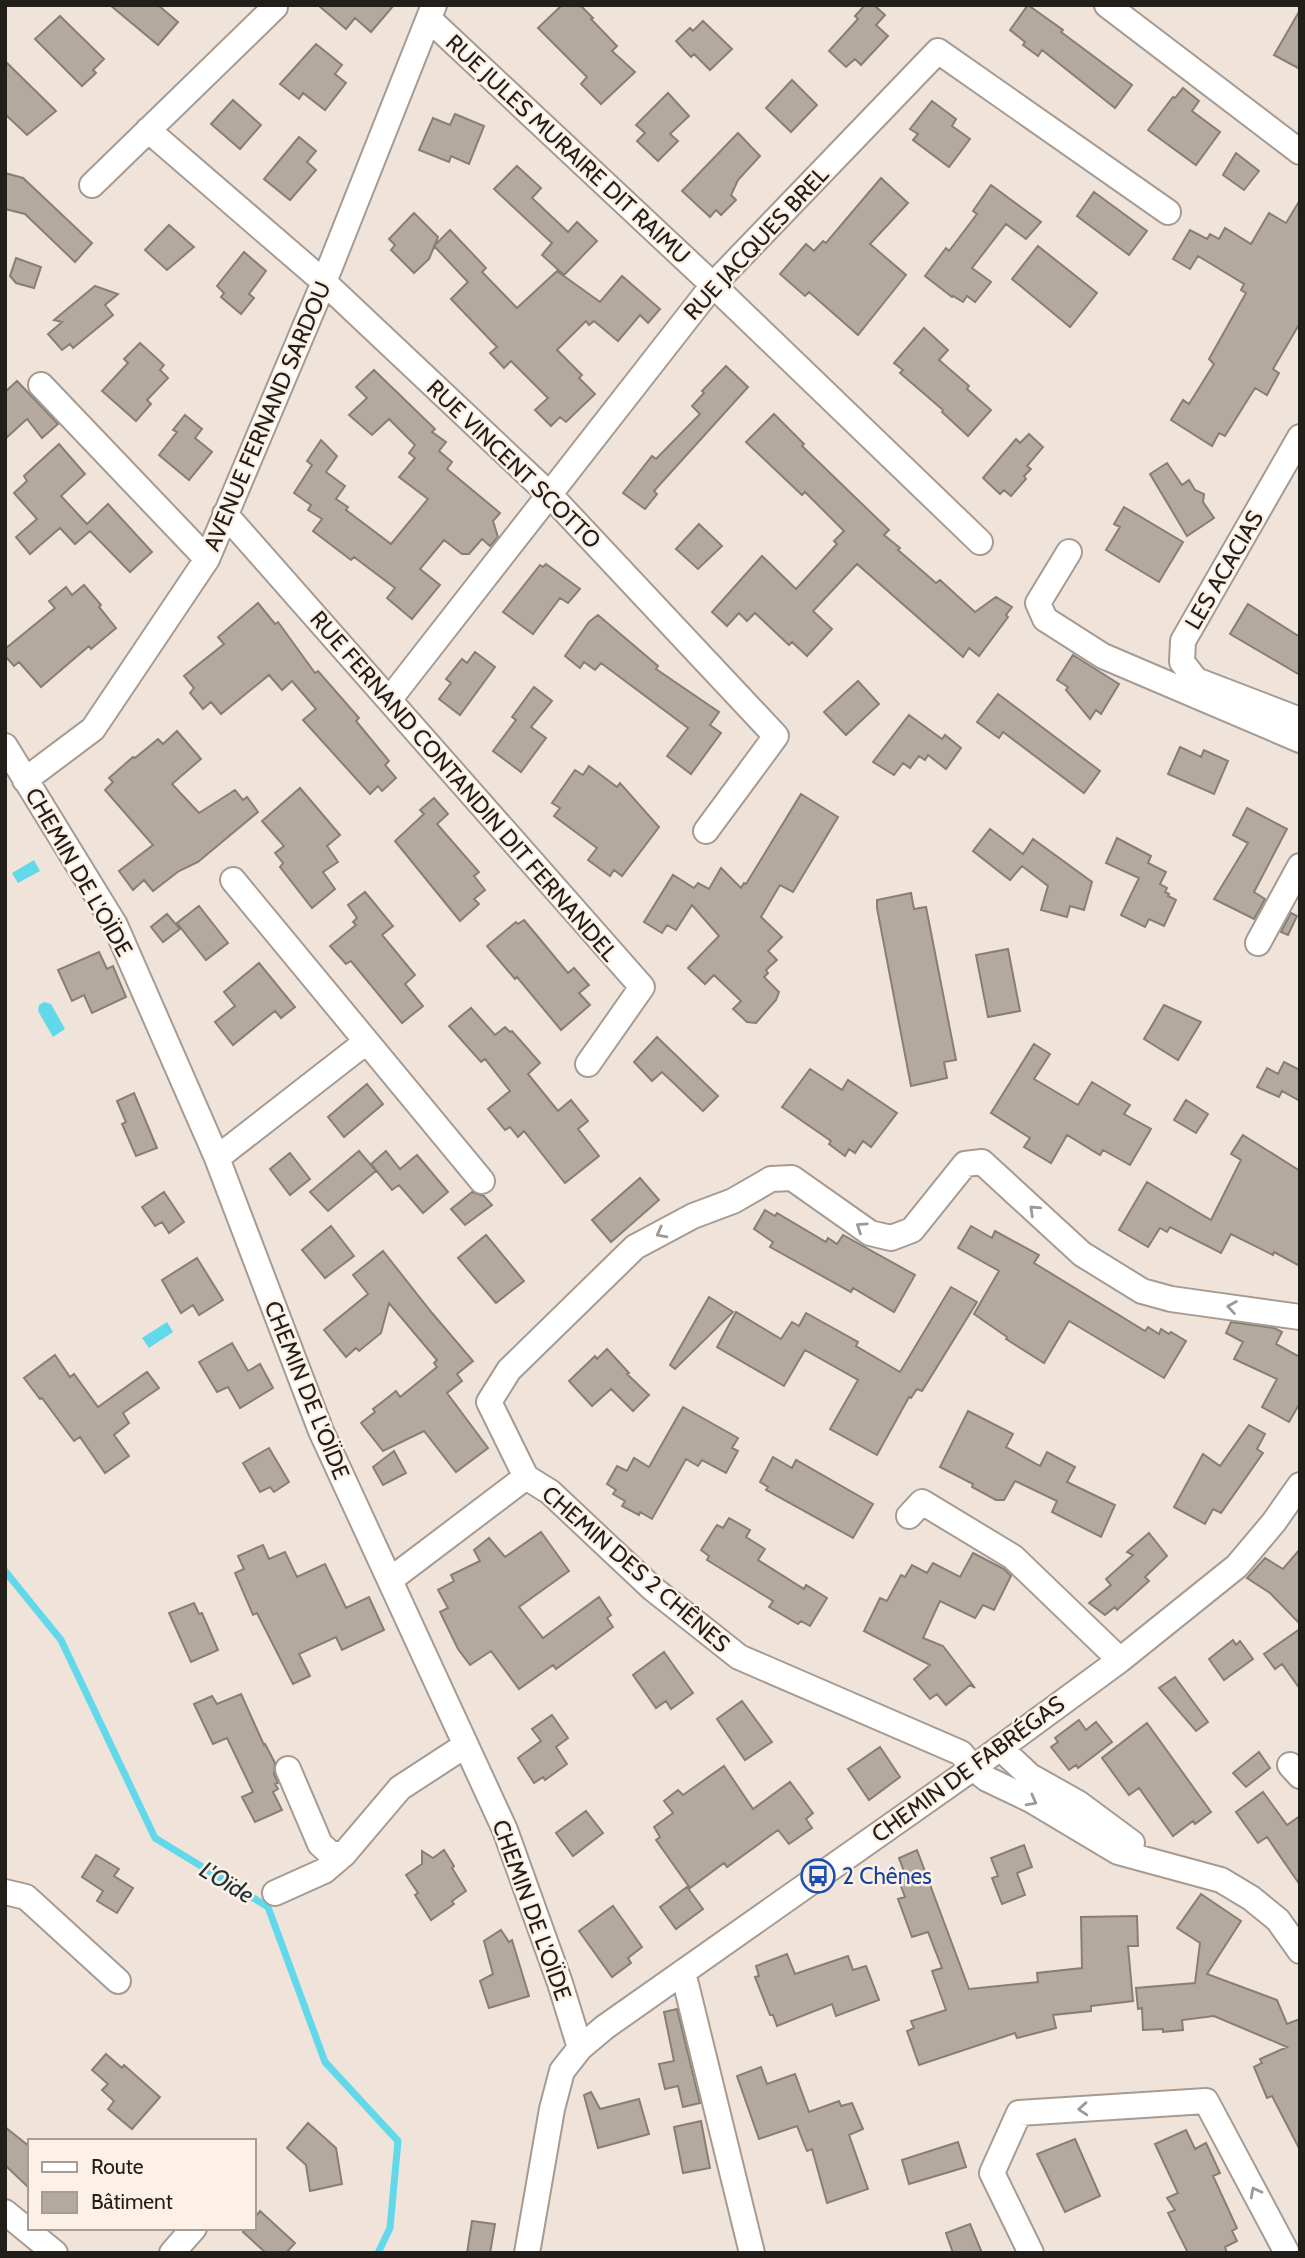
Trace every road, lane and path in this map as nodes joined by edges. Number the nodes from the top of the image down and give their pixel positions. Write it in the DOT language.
graph roads {
  1 [pos="1107,5"];
  2 [pos="275,7"];
  3 [pos="432,12"];
  4 [pos="148,130"];
  5 [pos="1300,152"];
  6 [pos="92,185"];
  7 [pos="1168,212"];
  8 [pos="324,282"];
  9 [pos="713,285"];
  10 [pos="41,385"];
  11 [pos="1300,437"];
  12 [pos="551,495"];
  13 [pos="225,514"];
  14 [pos="980,542"];
  15 [pos="1069,552"];
  16 [pos="206,559"];
  17 [pos="389,700"];
  18 [pos="1300,720"];
  19 [pos="1300,740"];
  20 [pos="5,746"];
  21 [pos="26,780"];
  22 [pos="706,831"];
  23 [pos="1300,866"];
  24 [pos="233,880"];
  25 [pos="1258,943"];
  26 [pos="366,1042"];
  27 [pos="588,1064"];
  28 [pos="217,1158"];
  29 [pos="482,1181"];
  30 [pos="1300,1317"];
  31 [pos="526,1477"];
  32 [pos="1300,1485"];
  33 [pos="909,1516"];
  34 [pos="390,1580"];
  35 [pos="1120,1660"];
  36 [pos="466,1745"];
  37 [pos="1000,1748"];
  38 [pos="973,1768"];
  39 [pos="288,1769"];
  40 [pos="344,1854"];
  41 [pos="1159,1863"];
  42 [pos="5,1892"];
  43 [pos="275,1893"];
  44 [pos="1300,1951"];
  45 [pos="683,1972"];
  46 [pos="118,1981"];
  47 [pos="580,2048"];
  48 [pos="5,2212"];
  49 [pos="192,2230"];
  50 [pos="55,2253"];
  51 [pos="172,2253"];
  52 [pos="527,2253"];
  53 [pos="752,2253"];
  54 [pos="1031,2253"];
  55 [pos="1287,2253"];
  1 -- 5 [label="street"];
  2 -- 4 [label="street"];
  3 -- 8 [label="street, AVENUE FERNAND SARDOU"];
  3 -- 9 [label="street, RUE JULES MURAIRE DIT RAIMU"];
  4 -- 6 [label="street"];
  4 -- 8 [label="street, RUE VINCENT SCOTTO"];
  7 -- 9 [label="street, RUE JACQUES BREL"];
  8 -- 12 [label="street, RUE VINCENT SCOTTO"];
  8 -- 13 [label="street, AVENUE FERNAND SARDOU"];
  9 -- 12 [label="street, RUE JACQUES BREL"];
  9 -- 14 [label="street, RUE JULES MURAIRE DIT RAIMU"];
  10 -- 16 [label="street"];
  11 -- 18 [label="street, LES ACACIAS"];
  12 -- 17 [label="street, RUE JACQUES BREL"];
  12 -- 22 [label="street, RUE VINCENT SCOTTO"];
  13 -- 16 [label="street, AVENUE FERNAND SARDOU"];
  13 -- 17 [label="street, RUE FERNAND CONTANDIN DIT FERNANDEL"];
  15 -- 19 [label="street"];
  16 -- 21 [label="street, AVENUE FERNAND SARDOU"];
  17 -- 27 [label="street, RUE FERNAND CONTANDIN DIT FERNANDEL"];
  20 -- 21 [label="street, CHEMIN DE L'OÏDE"];
  21 -- 28 [label="street, CHEMIN DE L'OÏDE"];
  23 -- 25 [label="street"];
  24 -- 26 [label="street"];
  26 -- 28 [label="street"];
  26 -- 29 [label="street"];
  28 -- 34 [label="street, CHEMIN DE L'OÏDE"];
  30 -- 31 [label="street, one-way"];
  31 -- 34 [label="street, CHEMIN DES 2 CHÊNES"];
  31 -- 38 [label="street, CHEMIN DES 2 CHÊNES"];
  32 -- 35 [label="street, CHEMIN DE FABRÉGAS"];
  33 -- 35 [label="street"];
  34 -- 36 [label="street, CHEMIN DE L'OÏDE"];
  35 -- 37 [label="street, CHEMIN DE FABRÉGAS"];
  36 -- 40 [label="street"];
  36 -- 47 [label="street, CHEMIN DE L'OÏDE"];
  37 -- 38 [label="street, CHEMIN DE FABRÉGAS"];
  37 -- 41 [label="street"];
  38 -- 41 [label="street, CHEMIN DES 2 CHÊNES, one-way"];
  38 -- 45 [label="street, CHEMIN DE FABRÉGAS"];
  39 -- 40 [label="street"];
  40 -- 43 [label="street"];
  41 -- 44 [label="street, CHEMIN DES 2 CHÊNES"];
  42 -- 46 [label="street"];
  45 -- 47 [label="street, CHEMIN DE FABRÉGAS"];
  45 -- 53 [label="street"];
  47 -- 52 [label="street, CHEMIN DE FABRÉGAS"];
  48 -- 50 [label="street"];
  49 -- 51 [label="street"];
  55 -- 54 [label="street, one-way"];
}
